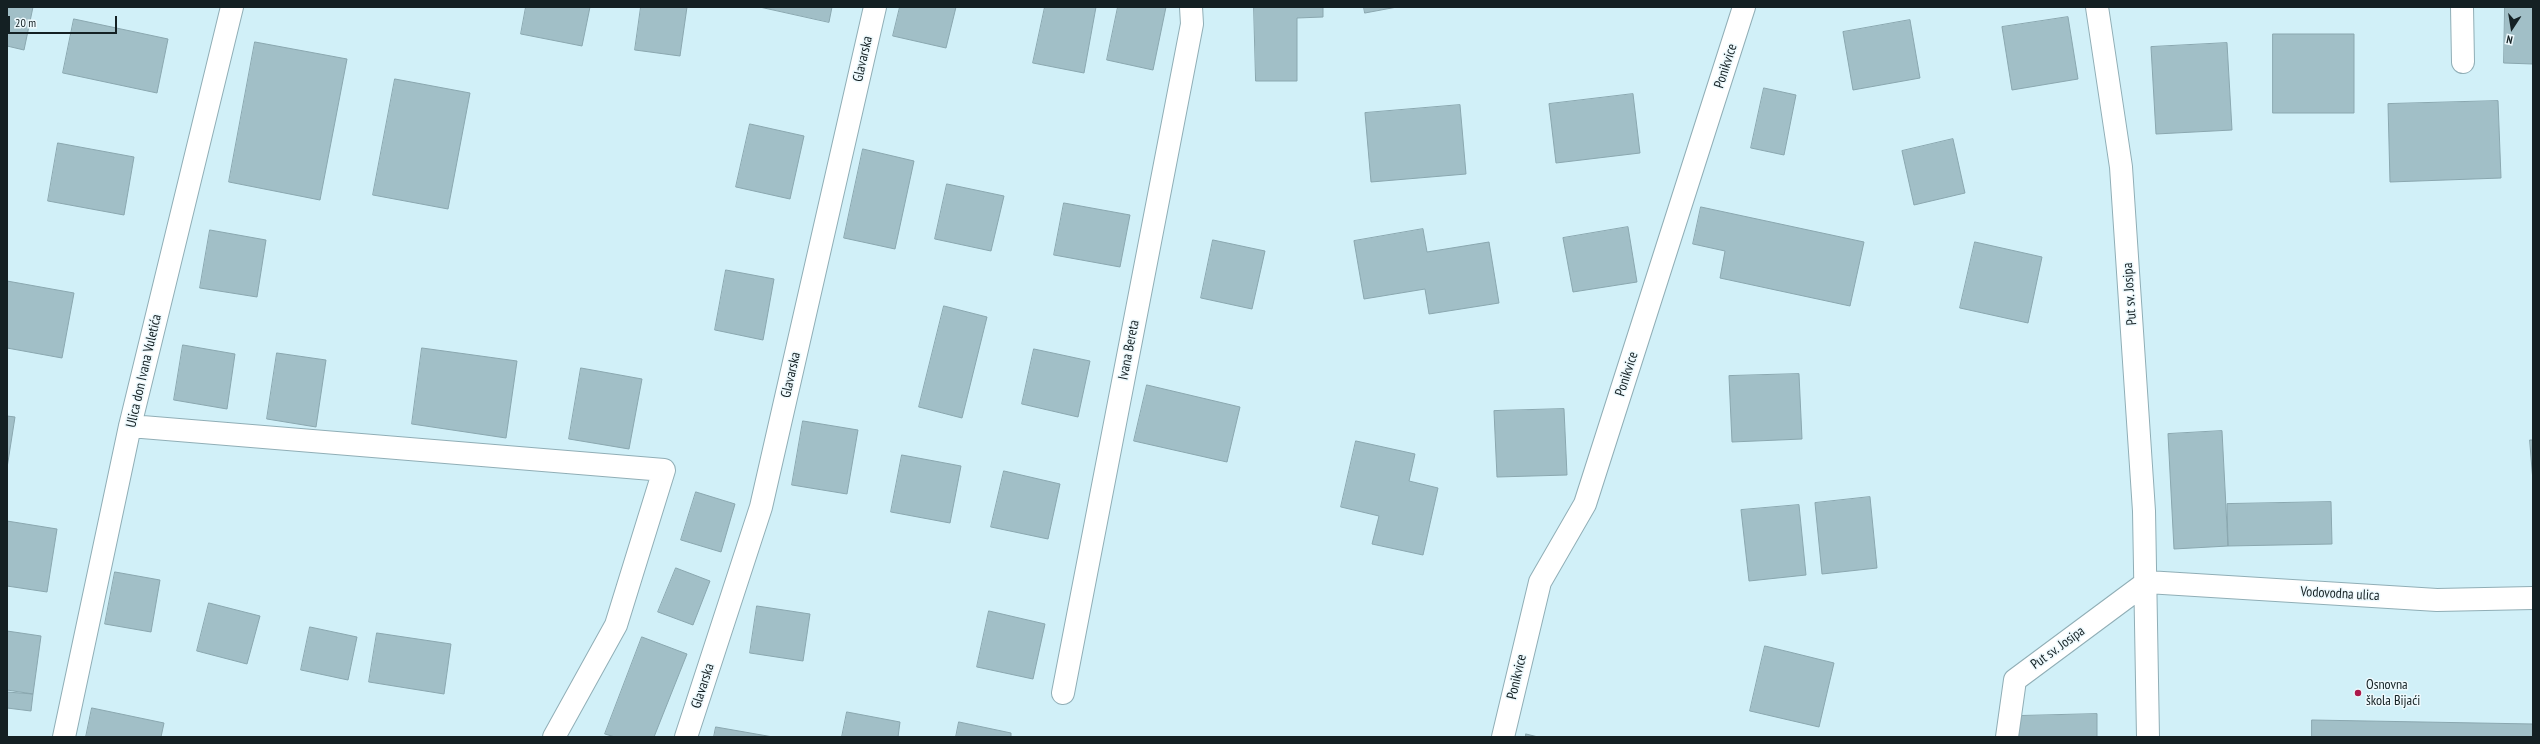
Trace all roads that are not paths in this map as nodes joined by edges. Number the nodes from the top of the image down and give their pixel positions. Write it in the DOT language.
graph roads {
  1 [pos="232,7"];
  2 [pos="875,7"];
  3 [pos="1191,7"];
  4 [pos="1744,7"];
  5 [pos="2097,7"];
  6 [pos="2462,7"];
  7 [pos="2463,62"];
  8 [pos="130,426"];
  9 [pos="2147,582"];
  10 [pos="2533,598"];
  11 [pos="1063,693"];
  12 [pos="64,737"];
  13 [pos="554,737"];
  14 [pos="686,737"];
  15 [pos="1503,737"];
  16 [pos="2007,737"];
  17 [pos="2148,737"];
  1 -- 8 [label="street, Ulica don Ivana Vuletića"];
  2 -- 14 [label="street, Glavarska"];
  3 -- 11 [label="street, Ivana Bereta"];
  4 -- 15 [label="street, Ponikvice"];
  5 -- 9 [label="street, Put sv. Josipa"];
  6 -- 7 [label="street"];
  8 -- 12 [label="street, Ulica don Ivana Vuletića"];
  8 -- 13 [label="street"];
  9 -- 10 [label="street, Vodovodna ulica"];
  9 -- 16 [label="street, Put sv. Josipa"];
  9 -- 17 [label="street, Put sv. Josipa"];
}
